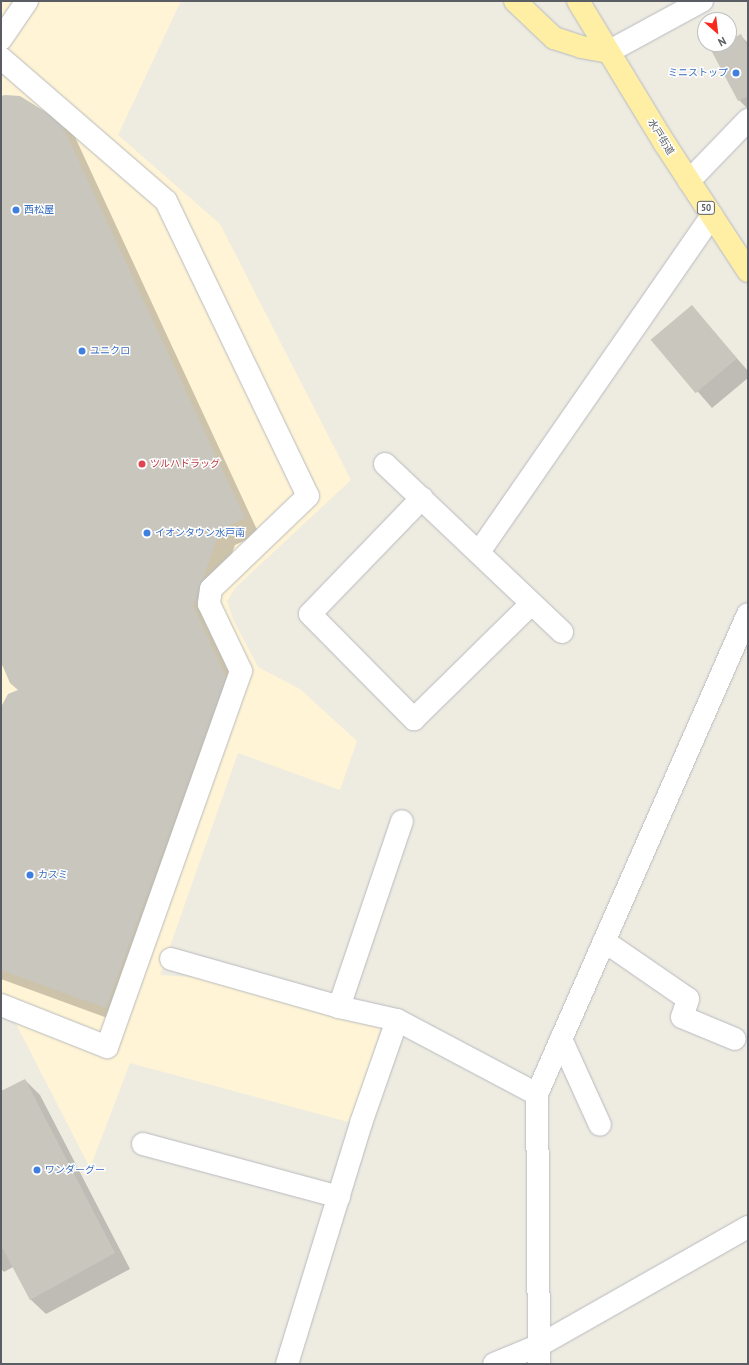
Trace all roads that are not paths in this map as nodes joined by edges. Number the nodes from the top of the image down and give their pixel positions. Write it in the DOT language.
graph roads {
  1 [pos="27,1"];
  2 [pos="515,1"];
  3 [pos="578,1"];
  4 [pos="702,1"];
  5 [pos="1,39"];
  6 [pos="608,52"];
  7 [pos="1,58"];
  8 [pos="748,120"];
  9 [pos="689,181"];
  10 [pos="712,216"];
  11 [pos="748,271"];
  12 [pos="385,464"];
  13 [pos="422,498"];
  14 [pos="479,552"];
  15 [pos="532,603"];
  16 [pos="748,614"];
  17 [pos="562,632"];
  18 [pos="402,821"];
  19 [pos="604,941"];
  20 [pos="171,960"];
  21 [pos="1,1005"];
  22 [pos="339,1007"];
  23 [pos="397,1020"];
  24 [pos="561,1040"];
  25 [pos="735,1040"];
  26 [pos="537,1094"];
  27 [pos="600,1125"];
  28 [pos="143,1144"];
  29 [pos="339,1196"];
  30 [pos="748,1227"];
  31 [pos="540,1354"];
  32 [pos="287,1364"];
  33 [pos="494,1364"];
  1 -- 5 [label="street"];
  2 -- 6 [label="main road"];
  3 -- 6 [label="main road, 水戸街道 / 50"];
  4 -- 6 [label="street"];
  6 -- 9 [label="main road, 水戸街道 / 50"];
  7 -- 21 [label="street"];
  8 -- 9 [label="street"];
  9 -- 10 [label="main road, 水戸街道 / 50"];
  10 -- 11 [label="main road, 水戸街道 / 50"];
  10 -- 14 [label="street"];
  12 -- 13 [label="street"];
  13 -- 14 [label="street"];
  13 -- 15 [label="street"];
  14 -- 15 [label="street"];
  15 -- 17 [label="street"];
  16 -- 19 [label="street"];
  18 -- 22 [label="street"];
  19 -- 24 [label="street"];
  19 -- 25 [label="street"];
  20 -- 22 [label="street"];
  22 -- 23 [label="street"];
  23 -- 26 [label="street"];
  23 -- 29 [label="street"];
  24 -- 26 [label="street"];
  24 -- 27 [label="street"];
  26 -- 31 [label="street"];
  28 -- 29 [label="street"];
  29 -- 32 [label="street"];
  30 -- 31 [label="street"];
  31 -- 33 [label="street"];
}
